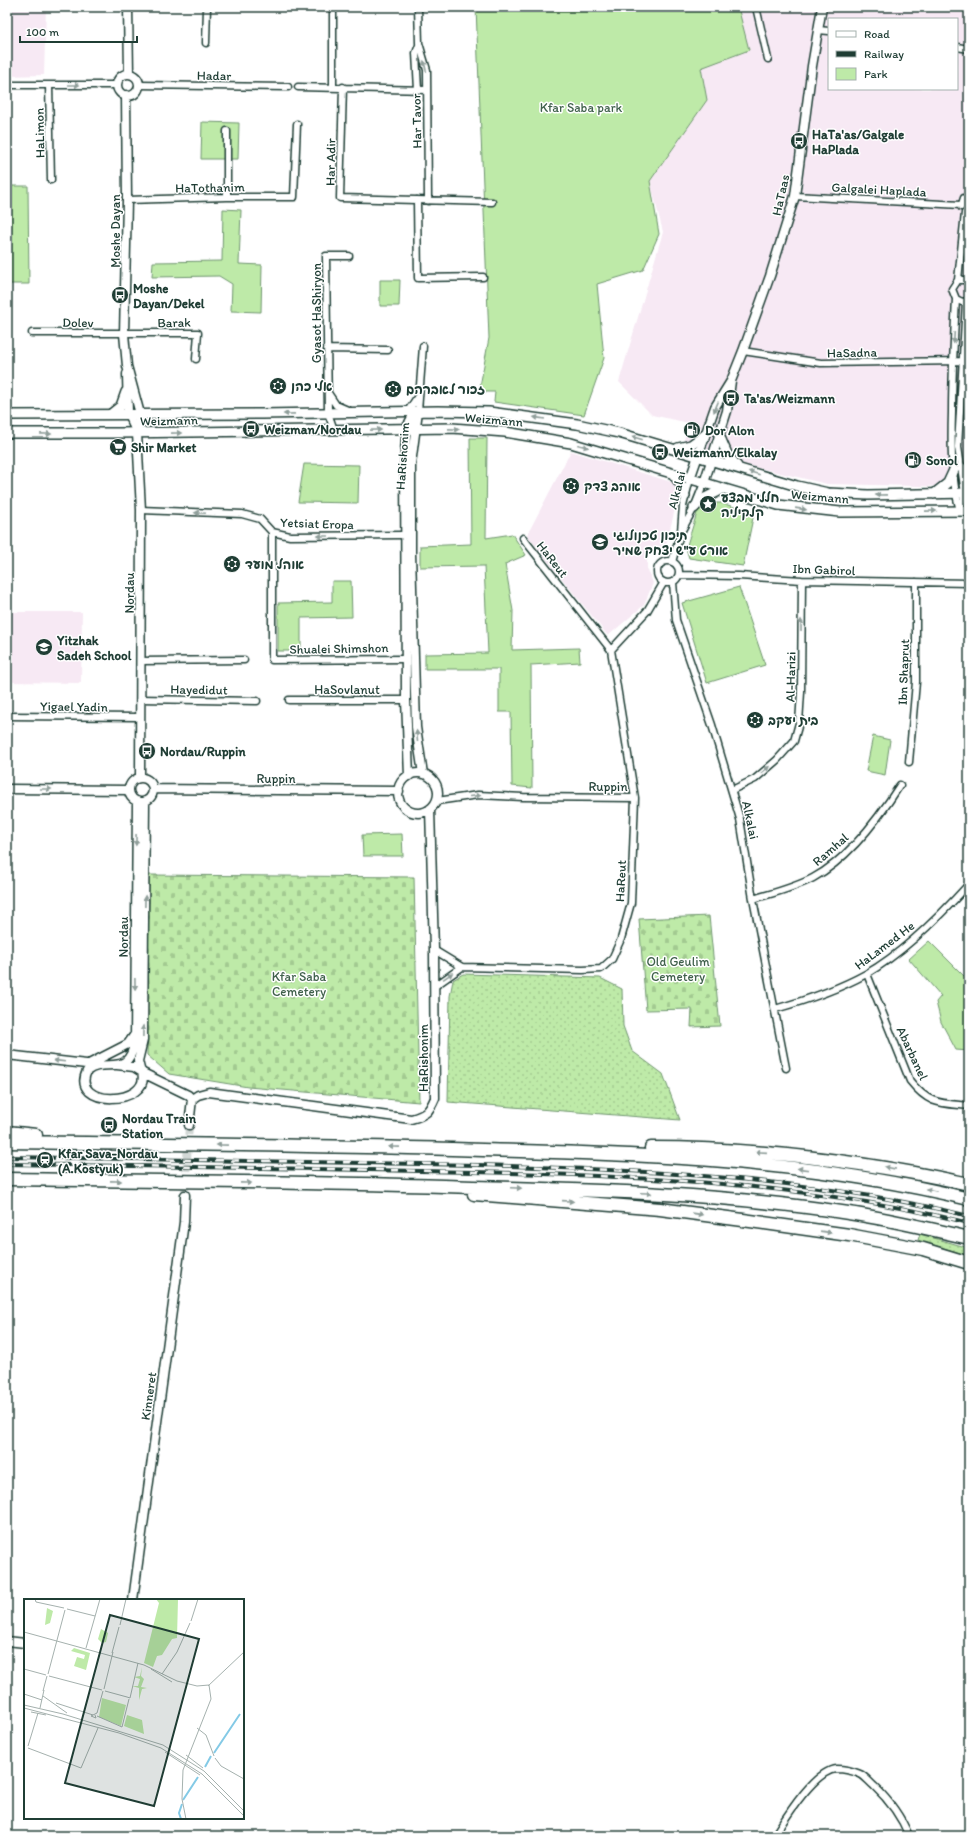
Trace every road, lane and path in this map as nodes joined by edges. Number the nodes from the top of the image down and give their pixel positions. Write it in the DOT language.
graph roads {
  1 [pos="128,7"];
  2 [pos="207,7"];
  3 [pos="333,7"];
  4 [pos="418,7"];
  5 [pos="756,7"];
  6 [pos="822,7"];
  7 [pos="818,30"];
  8 [pos="828,31"];
  9 [pos="206,43"];
  10 [pos="419,43"];
  11 [pos="958,47"];
  12 [pos="969,49"];
  13 [pos="768,59"];
  14 [pos="128,74"];
  15 [pos="7,85"];
  16 [pos="49,85"];
  17 [pos="117,85"];
  18 [pos="139,85"];
  19 [pos="288,87"];
  20 [pos="298,87"];
  21 [pos="343,87"];
  22 [pos="332,88"];
  23 [pos="418,90"];
  24 [pos="427,90"];
  25 [pos="126,95"];
  26 [pos="297,124"];
  27 [pos="227,131"];
  28 [pos="51,180"];
  29 [pos="795,196"];
  30 [pos="969,196"];
  31 [pos="227,197"];
  32 [pos="127,200"];
  33 [pos="417,200"];
  34 [pos="428,200"];
  35 [pos="492,202"];
  36 [pos="961,205"];
  37 [pos="967,214"];
  38 [pos="349,256"];
  39 [pos="483,277"];
  40 [pos="958,280"];
  41 [pos="969,280"];
  42 [pos="956,299"];
  43 [pos="968,301"];
  44 [pos="32,333"];
  45 [pos="124,334"];
  46 [pos="423,346"];
  47 [pos="327,349"];
  48 [pos="388,350"];
  49 [pos="742,351"];
  50 [pos="196,359"];
  51 [pos="952,361"];
  52 [pos="962,361"];
  53 [pos="127,366"];
  54 [pos="732,380"];
  55 [pos="420,391"];
  56 [pos="126,392"];
  57 [pos="327,392"];
  58 [pos="408,411"];
  59 [pos="418,411"];
  60 [pos="357,413"];
  61 [pos="111,414"];
  62 [pos="128,414"];
  63 [pos="140,414"];
  64 [pos="328,414"];
  65 [pos="7,415"];
  66 [pos="411,429"];
  67 [pos="334,430"];
  68 [pos="7,433"];
  69 [pos="137,433"];
  70 [pos="705,435"];
  71 [pos="719,435"];
  72 [pos="674,448"];
  73 [pos="951,448"];
  74 [pos="698,456"];
  75 [pos="961,457"];
  76 [pos="711,460"];
  77 [pos="740,469"];
  78 [pos="958,469"];
  79 [pos="673,474"];
  80 [pos="690,479"];
  81 [pos="969,479"];
  82 [pos="704,483"];
  83 [pos="722,489"];
  84 [pos="967,493"];
  85 [pos="934,494"];
  86 [pos="955,494"];
  87 [pos="685,496"];
  88 [pos="694,508"];
  89 [pos="141,510"];
  90 [pos="964,511"];
  91 [pos="272,532"];
  92 [pos="681,532"];
  93 [pos="404,535"];
  94 [pos="523,538"];
  95 [pos="672,562"];
  96 [pos="679,575"];
  97 [pos="802,580"];
  98 [pos="664,582"];
  99 [pos="673,582"];
  100 [pos="916,582"];
  101 [pos="969,583"];
  102 [pos="611,650"];
  103 [pos="406,659"];
  104 [pos="244,660"];
  105 [pos="140,661"];
  106 [pos="140,699"];
  107 [pos="289,700"];
  108 [pos="406,700"];
  109 [pos="257,701"];
  110 [pos="7,716"];
  111 [pos="140,717"];
  112 [pos="909,762"];
  113 [pos="423,774"];
  114 [pos="409,776"];
  115 [pos="140,778"];
  116 [pos="900,785"];
  117 [pos="7,789"];
  118 [pos="153,789"];
  119 [pos="129,790"];
  120 [pos="732,790"];
  121 [pos="399,791"];
  122 [pos="635,798"];
  123 [pos="141,801"];
  124 [pos="436,801"];
  125 [pos="430,809"];
  126 [pos="969,884"];
  127 [pos="753,898"];
  128 [pos="434,950"];
  129 [pos="462,967"];
  130 [pos="867,974"];
  131 [pos="435,986"];
  132 [pos="775,1009"];
  133 [pos="136,1033"];
  134 [pos="7,1055"];
  135 [pos="87,1065"];
  136 [pos="117,1065"];
  137 [pos="98,1066"];
  138 [pos="786,1068"];
  139 [pos="141,1071"];
  140 [pos="165,1085"];
  141 [pos="140,1086"];
  142 [pos="192,1099"];
  143 [pos="969,1106"];
  144 [pos="189,1125"];
  145 [pos="7,1132"];
  146 [pos="7,1142"];
  147 [pos="135,1144"];
  148 [pos="422,1148"];
  149 [pos="7,1179"];
  150 [pos="99,1180"];
  151 [pos="7,1184"];
  152 [pos="362,1184"];
  153 [pos="969,1184"];
  154 [pos="185,1195"];
  155 [pos="969,1199"];
  156 [pos="969,1238"];
  157 [pos="969,1263"];
  158 [pos="133,1599"];
  159 [pos="7,1641"];
  160 [pos="24,1643"];
  161 [pos="774,1836"];
  162 [pos="909,1836"];
  1 -- 14 [label="street"];
  2 -- 9 [label="street"];
  3 -- 22 [label="street"];
  4 -- 10 [label="street, Har Tavor"];
  5 -- 13 [label="street"];
  6 -- 7 [label="street, HaTaas"];
  7 -- 8 [label="street"];
  7 -- 29 [label="street, HaTaas"];
  10 -- 23 [label="street, Har Tavor"];
  24 -- 10 [label="street, Har Tavor, one-way"];
  11 -- 12 [label="street"];
  14 -- 17 [label="street"];
  14 -- 18 [label="street"];
  15 -- 16 [label="street"];
  16 -- 17 [label="street, one-way"];
  16 -- 28 [label="street, HaLimon"];
  17 -- 25 [label="street"];
  18 -- 19 [label="street, Hadar"];
  18 -- 25 [label="street"];
  20 -- 22 [label="street"];
  21 -- 22 [label="street"];
  21 -- 23 [label="street"];
  21 -- 33 [label="street, Har Adir"];
  23 -- 24 [label="street"];
  24 -- 34 [label="street, Har Tavor"];
  25 -- 32 [label="street, Moshe Dayan"];
  26 -- 31 [label="street, HaTothanim"];
  27 -- 31 [label="street"];
  29 -- 36 [label="street, Galgalei Haplada"];
  29 -- 49 [label="street, HaTaas"];
  30 -- 36 [label="street"];
  31 -- 32 [label="street, HaTothanim"];
  32 -- 45 [label="street, Moshe Dayan"];
  33 -- 34 [label="street, Har Adir"];
  33 -- 39 [label="street"];
  34 -- 35 [label="street, Har Adir"];
  36 -- 37 [label="street"];
  37 -- 40 [label="street"];
  38 -- 47 [label="street, Gyasot HaShiryon"];
  40 -- 41 [label="street"];
  40 -- 42 [label="street"];
  42 -- 43 [label="street"];
  42 -- 51 [label="street, one-way"];
  43 -- 52 [label="street"];
  44 -- 45 [label="street, Dolev"];
  45 -- 50 [label="street, Barak"];
  45 -- 53 [label="street, Moshe Dayan"];
  46 -- 55 [label="street"];
  47 -- 48 [label="street"];
  47 -- 57 [label="street, Gyasot HaShiryon"];
  49 -- 51 [label="street, HaSadna"];
  49 -- 54 [label="street, HaTaas"];
  51 -- 52 [label="street, HaSadna"];
  51 -- 73 [label="street"];
  52 -- 75 [label="street"];
  53 -- 56 [label="street, Moshe Dayan"];
  53 -- 63 [label="street, Moshe Dayan"];
  54 -- 70 [label="street, HaTaas, one-way"];
  54 -- 71 [label="street, HaTaas"];
  55 -- 58 [label="street"];
  55 -- 59 [label="street"];
  56 -- 61 [label="main road"];
  56 -- 62 [label="street, Moshe Dayan"];
  57 -- 60 [label="street"];
  57 -- 64 [label="street, Gyasot HaShiryon"];
  58 -- 59 [label="main road, Weizmann"];
  58 -- 60 [label="main road, Weizmann"];
  59 -- 66 [label="street, HaRishonim"];
  72 -- 59 [label="main road, Weizmann, one-way"];
  60 -- 64 [label="main road, Weizmann"];
  61 -- 62 [label="main road, Weizmann"];
  61 -- 65 [label="main road, Weizmann"];
  62 -- 63 [label="main road, Weizmann"];
  62 -- 69 [label="street, Moshe Dayan"];
  64 -- 63 [label="main road, Weizmann, one-way"];
  63 -- 69 [label="street, Moshe Dayan"];
  64 -- 67 [label="street, Gyasot HaShiryon"];
  67 -- 66 [label="main road, Weizmann, one-way"];
  66 -- 79 [label="main road, Weizmann, one-way"];
  66 -- 93 [label="street, HaRishonim"];
  113 -- 66 [label="street, HaRishonim, one-way"];
  69 -- 67 [label="main road, Weizmann, one-way"];
  68 -- 69 [label="main road, Weizmann, one-way"];
  69 -- 89 [label="street, Nordau"];
  70 -- 72 [label="main road"];
  70 -- 74 [label="street, HaTaas"];
  71 -- 76 [label="street, HaTaas"];
  71 -- 77 [label="main road"];
  72 -- 74 [label="main road, Weizmann"];
  73 -- 75 [label="street"];
  73 -- 78 [label="street"];
  74 -- 76 [label="main road, Weizmann"];
  74 -- 80 [label="street, Alkalai"];
  75 -- 78 [label="street"];
  76 -- 77 [label="main road, Weizmann"];
  76 -- 82 [label="street, HaTaas"];
  85 -- 77 [label="main road, Weizmann, one-way"];
  78 -- 81 [label="main road"];
  78 -- 84 [label="street"];
  78 -- 85 [label="main road"];
  78 -- 86 [label="street"];
  79 -- 80 [label="main road, Weizmann"];
  79 -- 87 [label="main road"];
  80 -- 82 [label="main road, Weizmann"];
  80 -- 87 [label="street, Alkalai"];
  82 -- 83 [label="main road, Weizmann"];
  82 -- 88 [label="street, Alkalai"];
  83 -- 88 [label="main road"];
  83 -- 90 [label="main road, Weizmann, one-way"];
  84 -- 86 [label="main road, Weizmann"];
  84 -- 90 [label="street"];
  85 -- 86 [label="main road, Weizmann"];
  86 -- 90 [label="street"];
  87 -- 92 [label="street, Alkalai"];
  88 -- 92 [label="street, Alkalai"];
  91 -- 89 [label="street, Yetsiat Eropa, one-way"];
  89 -- 105 [label="street, Nordau"];
  93 -- 91 [label="street, Yetsiat Eropa, one-way"];
  91 -- 103 [label="street, Shualei Shimshon"];
  92 -- 95 [label="street, Alkalai"];
  93 -- 103 [label="street, HaRishonim"];
  94 -- 102 [label="street, HaReut"];
  95 -- 96 [label="street"];
  95 -- 98 [label="street"];
  96 -- 97 [label="street, Ibn Gabirol"];
  96 -- 99 [label="street"];
  97 -- 100 [label="street, Ibn Gabirol"];
  120 -- 97 [label="street, Al-Harizi, one-way"];
  98 -- 99 [label="street"];
  98 -- 102 [label="street"];
  99 -- 120 [label="street, Alkalai"];
  100 -- 101 [label="street, Ibn Gabirol"];
  100 -- 112 [label="street, Ibn Shaprut"];
  102 -- 122 [label="street, HaReut"];
  103 -- 108 [label="street, HaRishonim"];
  104 -- 105 [label="street"];
  105 -- 106 [label="street, Nordau"];
  106 -- 109 [label="street, Hayedidut"];
  106 -- 111 [label="street, Nordau"];
  107 -- 108 [label="street, HaSovlanut"];
  108 -- 114 [label="street, HaRishonim"];
  110 -- 111 [label="street, Yigael Yadin"];
  111 -- 115 [label="street, Nordau"];
  113 -- 114 [label="street"];
  113 -- 124 [label="street"];
  114 -- 121 [label="street"];
  115 -- 118 [label="street"];
  115 -- 119 [label="street"];
  116 -- 127 [label="street, Ramhal"];
  117 -- 119 [label="street, one-way"];
  118 -- 121 [label="street, Ruppin"];
  118 -- 123 [label="street"];
  119 -- 123 [label="street"];
  120 -- 127 [label="street, Alkalai"];
  121 -- 125 [label="street"];
  124 -- 122 [label="street, Ruppin, one-way"];
  122 -- 129 [label="street, HaReut"];
  123 -- 133 [label="street, Nordau, one-way"];
  139 -- 123 [label="street, Nordau, one-way"];
  124 -- 125 [label="street"];
  125 -- 128 [label="street, HaRishonim"];
  126 -- 130 [label="street, HaLamed He"];
  127 -- 132 [label="street, Alkalai"];
  128 -- 129 [label="street"];
  128 -- 131 [label="street, HaRishonim"];
  131 -- 129 [label="street, one-way"];
  130 -- 132 [label="street, HaLamed He"];
  130 -- 143 [label="street, Abarbanel"];
  131 -- 142 [label="street, HaRishonim"];
  132 -- 138 [label="street, Alkalai"];
  133 -- 135 [label="street"];
  133 -- 136 [label="street, Nordau"];
  135 -- 134 [label="street, one-way"];
  135 -- 137 [label="street"];
  136 -- 137 [label="street"];
  136 -- 139 [label="street"];
  137 -- 141 [label="street"];
  139 -- 140 [label="street"];
  139 -- 141 [label="street, Nordau"];
  140 -- 141 [label="street"];
  140 -- 142 [label="street"];
  142 -- 144 [label="street"];
  145 -- 147 [label="highway"];
  146 -- 147 [label="highway"];
  148 -- 147 [label="highway, one-way"];
  153 -- 148 [label="highway, one-way"];
  155 -- 148 [label="highway, one-way"];
  149 -- 150 [label="highway"];
  150 -- 151 [label="highway"];
  150 -- 152 [label="highway, one-way"];
  152 -- 156 [label="highway, one-way"];
  152 -- 157 [label="highway, one-way"];
  154 -- 158 [label="street, Kinneret"];
  159 -- 160 [label="street"];
  161 -- 162 [label="street"];
}
